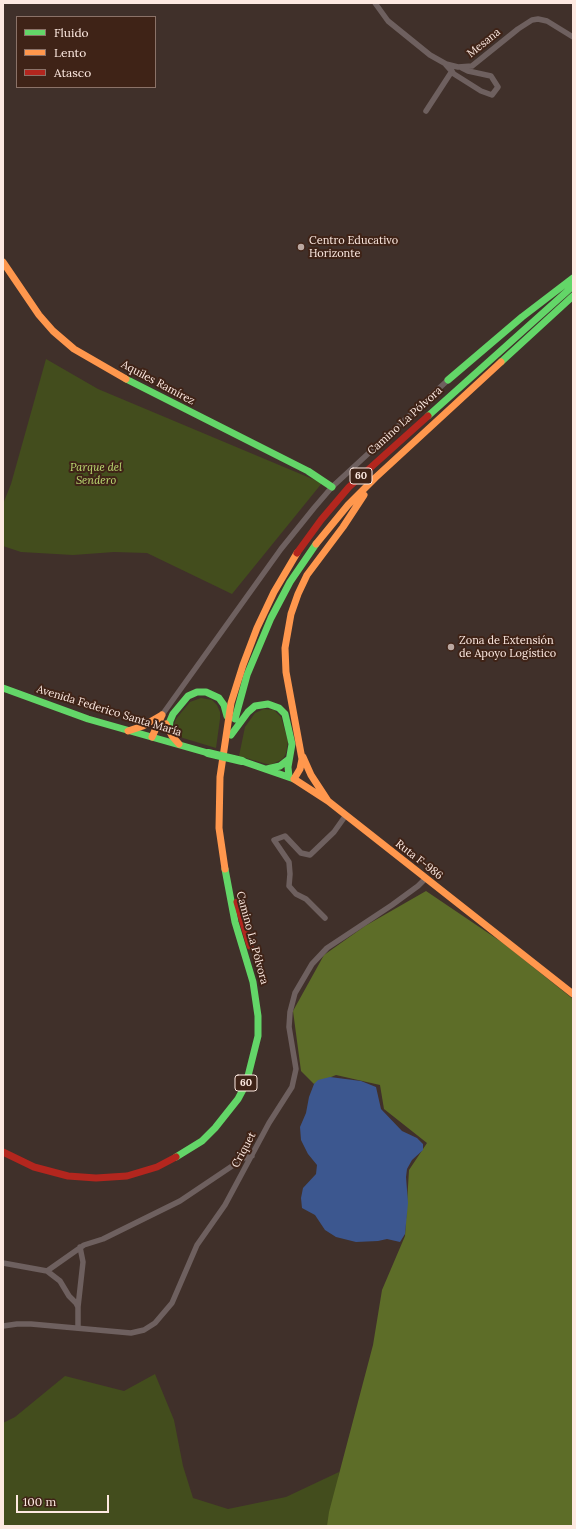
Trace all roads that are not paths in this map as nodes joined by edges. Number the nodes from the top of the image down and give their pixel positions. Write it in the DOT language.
graph roads {
  1 [pos="375,3"];
  2 [pos="573,37"];
  3 [pos="446,64"];
  4 [pos="462,68"];
  5 [pos="452,71"];
  6 [pos="426,111"];
  7 [pos="3,262"];
  8 [pos="573,278"];
  9 [pos="573,286"];
  10 [pos="573,296"];
  11 [pos="448,380"];
  12 [pos="375,478"];
  13 [pos="332,487"];
  14 [pos="3,688"];
  15 [pos="173,714"];
  16 [pos="161,719"];
  17 [pos="227,723"];
  18 [pos="169,729"];
  19 [pos="128,731"];
  20 [pos="231,735"];
  21 [pos="152,737"];
  22 [pos="180,744"];
  23 [pos="300,749"];
  24 [pos="289,759"];
  25 [pos="242,761"];
  26 [pos="267,769"];
  27 [pos="292,778"];
  28 [pos="328,801"];
  29 [pos="346,815"];
  30 [pos="425,879"];
  31 [pos="325,918"];
  32 [pos="573,994"];
  33 [pos="3,1152"];
  34 [pos="252,1156"];
  35 [pos="3,1160"];
  36 [pos="80,1247"];
  37 [pos="3,1262"];
  38 [pos="47,1271"];
  39 [pos="78,1307"];
  40 [pos="3,1326"];
  41 [pos="78,1328"];
  1 -- 3 [label="street, Mesana"];
  2 -- 4 [label="street, Mesana"];
  3 -- 4 [label="street, Mesana"];
  3 -- 5 [label="street"];
  4 -- 5 [label="street"];
  5 -- 6 [label="street"];
  7 -- 13 [label="main road, Aquiles Ramírez"];
  8 -- 11 [label="main road"];
  9 -- 17 [label="main road, Camino La Pólvora / 60"];
  10 -- 12 [label="main road, Camino La Pólvora / 60"];
  11 -- 13 [label="street"];
  12 -- 20 [label="main road, Camino La Pólvora / 60"];
  12 -- 23 [label="main road"];
  13 -- 16 [label="street"];
  14 -- 19 [label="main road, Avenida Federico Santa María"];
  15 -- 16 [label="main road"];
  15 -- 17 [label="main road"];
  15 -- 18 [label="main road"];
  16 -- 18 [label="main road"];
  16 -- 19 [label="main road"];
  16 -- 21 [label="main road"];
  17 -- 33 [label="main road, Camino La Pólvora / 60"];
  18 -- 22 [label="main road"];
  19 -- 21 [label="main road, Avenida Federico Santa María"];
  20 -- 24 [label="main road"];
  20 -- 35 [label="main road, Camino La Pólvora / 60"];
  21 -- 22 [label="main road, Avenida Federico Santa María"];
  22 -- 25 [label="main road, Avenida Federico Santa María, bridge"];
  23 -- 27 [label="main road"];
  23 -- 28 [label="main road"];
  24 -- 26 [label="main road"];
  24 -- 27 [label="main road"];
  25 -- 26 [label="main road, Ruta F-986"];
  26 -- 27 [label="main road, Ruta F-986"];
  27 -- 28 [label="main road, Ruta F-986"];
  28 -- 29 [label="main road, Ruta F-986"];
  29 -- 30 [label="main road, Ruta F-986"];
  29 -- 31 [label="street"];
  30 -- 32 [label="main road, Ruta F-986"];
  30 -- 34 [label="street, Criquet"];
  34 -- 36 [label="street"];
  34 -- 41 [label="street, Criquet"];
  36 -- 38 [label="street"];
  36 -- 39 [label="street"];
  37 -- 38 [label="street"];
  38 -- 39 [label="street"];
  39 -- 41 [label="street"];
  40 -- 41 [label="street, Criquet"];
}
